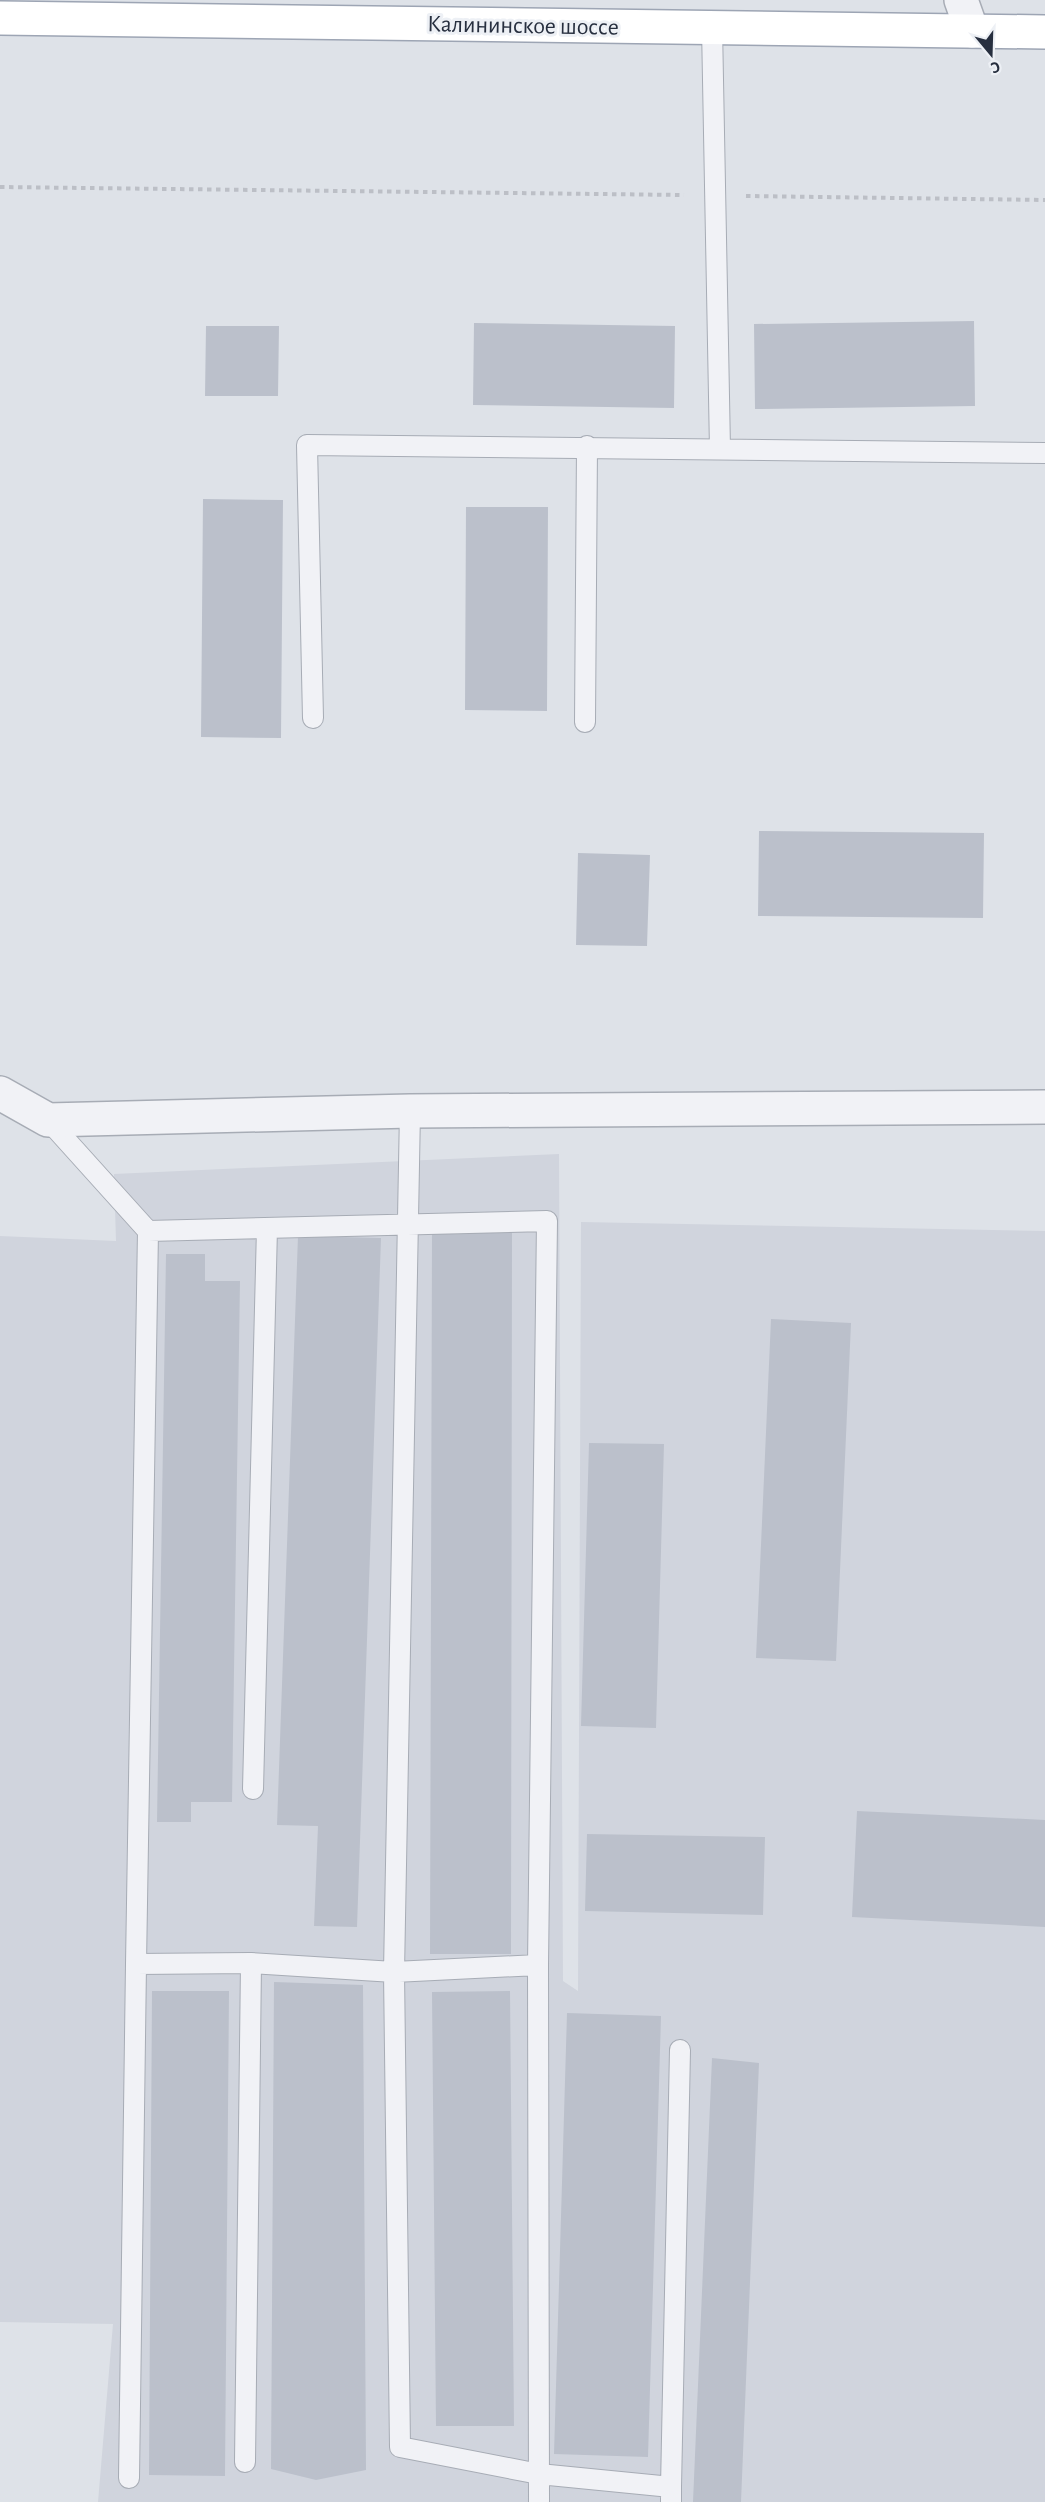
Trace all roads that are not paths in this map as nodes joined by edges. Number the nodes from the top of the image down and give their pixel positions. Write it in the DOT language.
graph roads {
  1 [pos="961,0"];
  2 [pos="0,18"];
  3 [pos="712,27"];
  4 [pos="972,31"];
  5 [pos="1045,32"];
  6 [pos="586,446"];
  7 [pos="720,449"];
  8 [pos="1045,453"];
  9 [pos="314,718"];
  10 [pos="585,722"];
  11 [pos="0,1093"];
  12 [pos="1045,1107"];
  13 [pos="410,1111"];
  14 [pos="48,1120"];
  15 [pos="408,1225"];
  16 [pos="267,1228"];
  17 [pos="148,1231"];
  18 [pos="253,1789"];
  19 [pos="251,1963"];
  20 [pos="136,1964"];
  21 [pos="538,1965"];
  22 [pos="394,1972"];
  23 [pos="680,2050"];
  24 [pos="245,2462"];
  25 [pos="539,2474"];
  26 [pos="129,2478"];
  27 [pos="671,2495"];
  28 [pos="539,2502"];
  1 -- 4 [label="street"];
  2 -- 3 [label="main road, Калининское шоссе"];
  3 -- 4 [label="main road, Калининское шоссе"];
  3 -- 7 [label="lane"];
  4 -- 5 [label="main road, Калининское шоссе"];
  6 -- 7 [label="lane"];
  6 -- 9 [label="lane"];
  6 -- 10 [label="lane"];
  7 -- 8 [label="lane"];
  11 -- 14 [label="street"];
  12 -- 13 [label="street"];
  13 -- 14 [label="street"];
  13 -- 15 [label="lane"];
  14 -- 17 [label="lane"];
  15 -- 16 [label="lane"];
  15 -- 21 [label="lane"];
  15 -- 22 [label="lane"];
  16 -- 17 [label="lane"];
  16 -- 18 [label="lane"];
  17 -- 20 [label="lane"];
  19 -- 20 [label="lane"];
  19 -- 22 [label="lane"];
  19 -- 24 [label="lane"];
  20 -- 26 [label="lane"];
  21 -- 22 [label="lane"];
  21 -- 25 [label="lane"];
  22 -- 25 [label="lane"];
  23 -- 27 [label="lane"];
  25 -- 27 [label="lane"];
  25 -- 28 [label="lane"];
}
